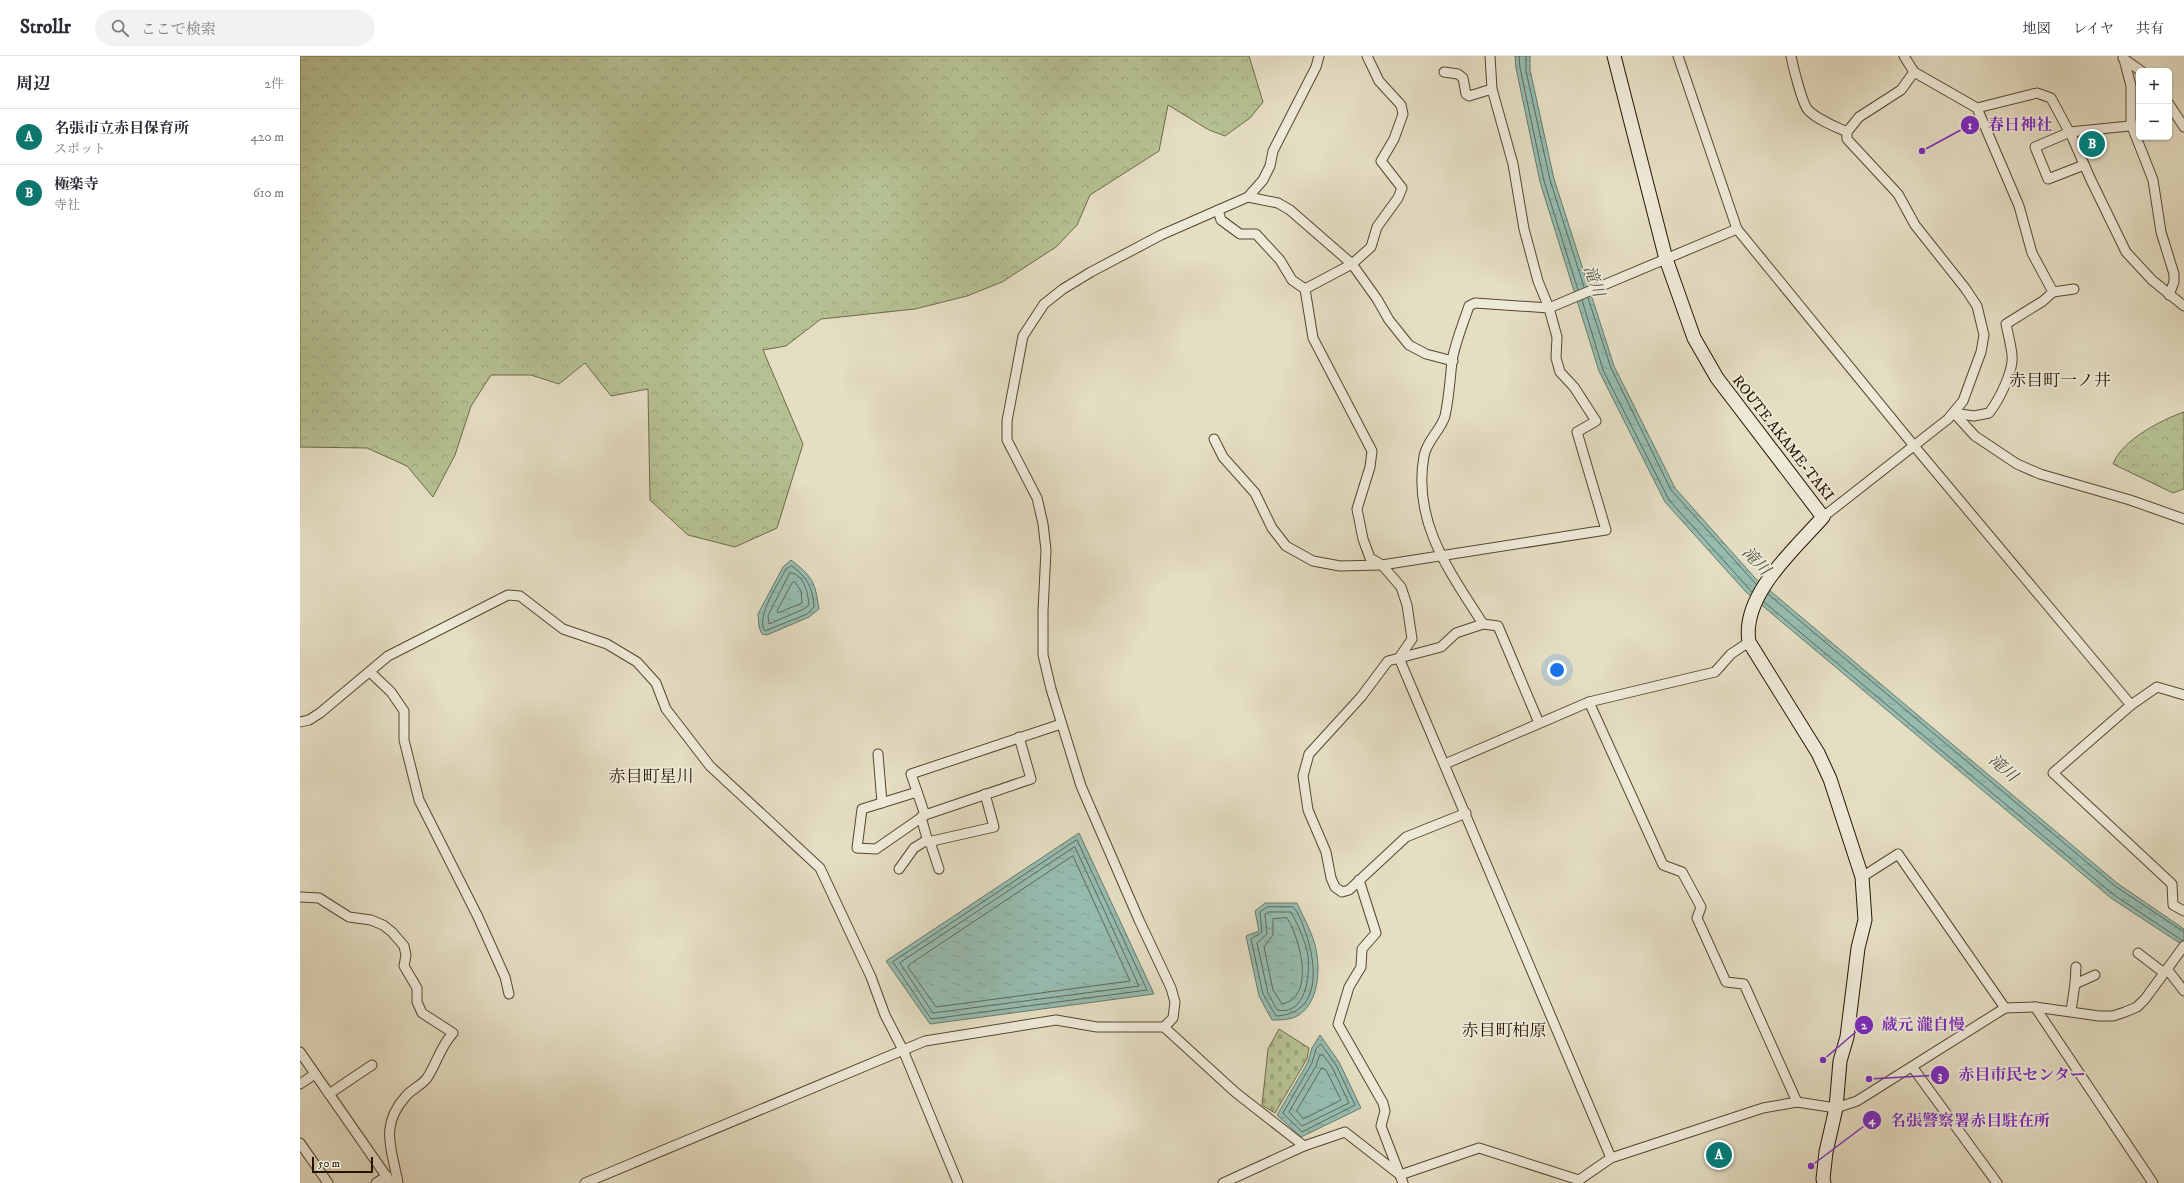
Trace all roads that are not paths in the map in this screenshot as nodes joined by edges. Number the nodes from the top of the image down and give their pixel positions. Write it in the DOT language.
graph roads {
  1 [pos="1319,56"];
  2 [pos="1367,56"];
  3 [pos="1490,56"];
  4 [pos="1614,56"];
  5 [pos="1678,56"];
  6 [pos="1791,56"];
  7 [pos="1904,56"];
  8 [pos="2123,57"];
  9 [pos="2137,68"];
  10 [pos="1444,72"];
  11 [pos="1914,72"];
  12 [pos="1492,89"];
  13 [pos="1977,108"];
  14 [pos="2172,116"];
  15 [pos="2136,126"];
  16 [pos="2184,127"];
  17 [pos="1847,132"];
  18 [pos="2070,132"];
  19 [pos="2141,140"];
  20 [pos="2084,165"];
  21 [pos="1248,197"];
  22 [pos="1218,210"];
  23 [pos="1737,228"];
  24 [pos="1666,259"];
  25 [pos="1352,264"];
  26 [pos="1305,289"];
  27 [pos="2074,289"];
  28 [pos="2053,292"];
  29 [pos="2169,295"];
  30 [pos="2184,306"];
  31 [pos="1550,308"];
  32 [pos="1452,361"];
  33 [pos="1954,413"];
  34 [pos="1214,439"];
  35 [pos="1915,447"];
  36 [pos="1823,517"];
  37 [pos="2184,518"];
  38 [pos="1440,556"];
  39 [pos="1382,565"];
  40 [pos="1483,624"];
  41 [pos="1749,642"];
  42 [pos="1399,658"];
  43 [pos="370,672"];
  44 [pos="2184,695"];
  45 [pos="1589,702"];
  46 [pos="2131,705"];
  47 [pos="300,722"];
  48 [pos="1539,723"];
  49 [pos="1061,724"];
  50 [pos="1019,737"];
  51 [pos="878,754"];
  52 [pos="1445,764"];
  53 [pos="917,792"];
  54 [pos="985,794"];
  55 [pos="882,803"];
  56 [pos="1466,813"];
  57 [pos="923,816"];
  58 [pos="929,841"];
  59 [pos="899,869"];
  60 [pos="939,869"];
  61 [pos="1862,877"];
  62 [pos="1359,880"];
  63 [pos="300,897"];
  64 [pos="2184,911"];
  65 [pos="2184,946"];
  66 [pos="2138,953"];
  67 [pos="2076,967"];
  68 [pos="2165,971"];
  69 [pos="2095,975"];
  70 [pos="2075,984"];
  71 [pos="2184,991"];
  72 [pos="509,994"];
  73 [pos="2035,1007"];
  74 [pos="2005,1008"];
  75 [pos="2071,1011"];
  76 [pos="1164,1027"];
  77 [pos="903,1050"];
  78 [pos="300,1052"];
  79 [pos="372,1065"];
  80 [pos="1913,1068"];
  81 [pos="315,1074"];
  82 [pos="300,1084"];
  83 [pos="329,1094"];
  84 [pos="1797,1102"];
  85 [pos="1836,1108"];
  86 [pos="300,1143"];
  87 [pos="1304,1146"];
  88 [pos="1611,1158"];
  89 [pos="389,1179"];
  90 [pos="1401,1179"];
  91 [pos="1240,1180"];
  92 [pos="1583,1182"];
  93 [pos="1821,1182"];
  94 [pos="328,1183"];
  95 [pos="376,1183"];
  96 [pos="398,1183"];
  97 [pos="585,1183"];
  98 [pos="958,1183"];
  99 [pos="1223,1183"];
  100 [pos="1997,1183"];
  101 [pos="2153,1183"];
  1 -- 21 [label="street"];
  2 -- 25 [label="street"];
  3 -- 12 [label="street"];
  4 -- 24 [label="main road, ROUTE AKAME-TAKI"];
  5 -- 23 [label="street"];
  6 -- 17 [label="street"];
  7 -- 11 [label="street"];
  8 -- 9 [label="street"];
  8 -- 15 [label="street"];
  10 -- 12 [label="street"];
  11 -- 13 [label="street"];
  11 -- 17 [label="street"];
  12 -- 31 [label="street"];
  13 -- 18 [label="street"];
  13 -- 28 [label="street"];
  14 -- 16 [label="street"];
  15 -- 18 [label="street"];
  17 -- 33 [label="street"];
  18 -- 20 [label="street"];
  18 -- 20 [label="street"];
  19 -- 29 [label="street"];
  20 -- 29 [label="street"];
  21 -- 22 [label="street"];
  21 -- 25 [label="street"];
  22 -- 26 [label="street"];
  22 -- 49 [label="street"];
  23 -- 24 [label="street"];
  23 -- 35 [label="street"];
  24 -- 31 [label="street"];
  24 -- 36 [label="main road, ROUTE AKAME-TAKI"];
  25 -- 26 [label="street"];
  25 -- 32 [label="street"];
  26 -- 39 [label="street"];
  27 -- 28 [label="street"];
  28 -- 33 [label="street"];
  29 -- 30 [label="street"];
  31 -- 32 [label="street"];
  31 -- 38 [label="street"];
  32 -- 38 [label="street"];
  33 -- 35 [label="street"];
  33 -- 37 [label="street"];
  34 -- 39 [label="street"];
  35 -- 36 [label="street"];
  35 -- 46 [label="street"];
  36 -- 41 [label="main road, ROUTE AKAME-TAKI"];
  38 -- 39 [label="street"];
  38 -- 40 [label="street"];
  39 -- 42 [label="street"];
  40 -- 42 [label="street"];
  40 -- 48 [label="street"];
  41 -- 45 [label="street"];
  41 -- 61 [label="main road"];
  42 -- 52 [label="street"];
  42 -- 62 [label="street"];
  43 -- 47 [label="street"];
  43 -- 72 [label="street"];
  43 -- 77 [label="street"];
  44 -- 46 [label="street"];
  45 -- 48 [label="street"];
  45 -- 84 [label="street"];
  46 -- 64 [label="street"];
  48 -- 52 [label="street"];
  49 -- 50 [label="street"];
  49 -- 76 [label="street"];
  50 -- 53 [label="street"];
  50 -- 54 [label="street"];
  51 -- 55 [label="street"];
  52 -- 56 [label="street"];
  53 -- 55 [label="street"];
  53 -- 57 [label="street"];
  54 -- 57 [label="street"];
  54 -- 58 [label="street"];
  55 -- 57 [label="street"];
  56 -- 62 [label="street"];
  56 -- 88 [label="street"];
  57 -- 58 [label="street"];
  58 -- 59 [label="street"];
  58 -- 60 [label="street"];
  61 -- 74 [label="street"];
  61 -- 85 [label="main road"];
  62 -- 90 [label="street"];
  63 -- 96 [label="street"];
  65 -- 68 [label="street"];
  66 -- 68 [label="street"];
  67 -- 70 [label="street"];
  68 -- 71 [label="street"];
  68 -- 75 [label="street"];
  69 -- 70 [label="street"];
  70 -- 75 [label="street"];
  73 -- 74 [label="street"];
  73 -- 75 [label="street"];
  73 -- 101 [label="street"];
  74 -- 80 [label="street"];
  76 -- 77 [label="street"];
  76 -- 87 [label="street"];
  77 -- 97 [label="street"];
  77 -- 98 [label="street"];
  78 -- 81 [label="street"];
  79 -- 83 [label="street"];
  80 -- 85 [label="street"];
  80 -- 100 [label="street"];
  81 -- 82 [label="street"];
  81 -- 83 [label="street"];
  83 -- 89 [label="street"];
  84 -- 85 [label="street"];
  84 -- 88 [label="street"];
  85 -- 93 [label="main road"];
  86 -- 94 [label="street"];
  87 -- 90 [label="street"];
  87 -- 91 [label="street"];
  88 -- 92 [label="street"];
  89 -- 95 [label="street"];
  90 -- 92 [label="street"];
  91 -- 99 [label="street"];
}
